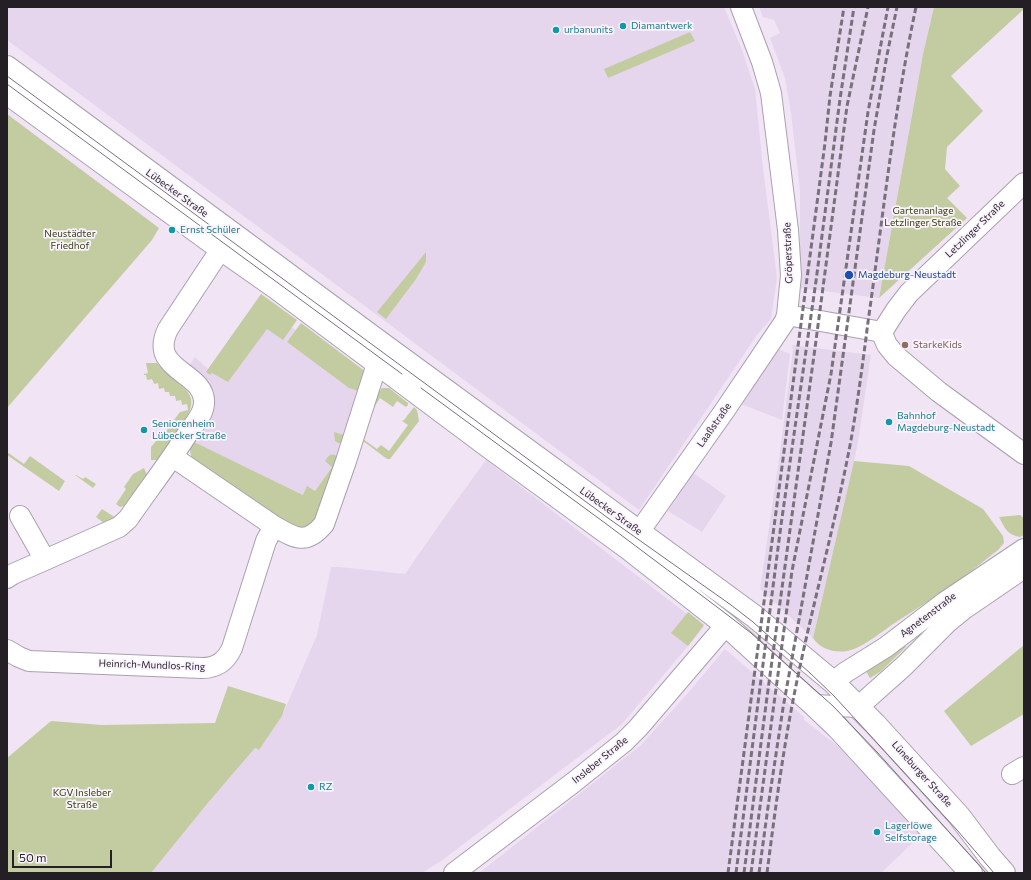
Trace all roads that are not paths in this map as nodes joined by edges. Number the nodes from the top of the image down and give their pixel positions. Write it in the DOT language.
graph roads {
  1 [pos="741,7"];
  2 [pos="7,67"];
  3 [pos="7,92"];
  4 [pos="1024,183"];
  5 [pos="221,249"];
  6 [pos="787,315"];
  7 [pos="882,332"];
  8 [pos="381,355"];
  9 [pos="1024,454"];
  10 [pos="173,457"];
  11 [pos="20,516"];
  12 [pos="274,526"];
  13 [pos="639,532"];
  14 [pos="1024,549"];
  15 [pos="45,560"];
  16 [pos="1024,568"];
  17 [pos="7,578"];
  18 [pos="726,625"];
  19 [pos="7,652"];
  20 [pos="833,682"];
  21 [pos="824,705"];
  22 [pos="858,707"];
  23 [pos="454,873"];
  24 [pos="971,873"];
  25 [pos="1004,873"];
  1 -- 6 [label="street, Gröperstraße"];
  2 -- 8 [label="main road, Lübecker Straße"];
  3 -- 5 [label="main road, Lübecker Straße"];
  4 -- 7 [label="street, Letzlinger Straße"];
  5 -- 8 [label="main road, Lübecker Straße"];
  5 -- 10 [label="street"];
  6 -- 7 [label="street"];
  6 -- 13 [label="street, Laaßstraße"];
  7 -- 9 [label="street"];
  8 -- 12 [label="street"];
  8 -- 13 [label="main road, Lübecker Straße"];
  8 -- 18 [label="main road, Lübecker Straße"];
  10 -- 12 [label="street"];
  10 -- 15 [label="street"];
  11 -- 15 [label="street"];
  12 -- 19 [label="street, Heinrich-Mundlos-Ring"];
  13 -- 20 [label="main road, Lübecker Straße"];
  14 -- 20 [label="street, Agnetenstraße"];
  15 -- 17 [label="street"];
  16 -- 22 [label="street, Agnetenstraße"];
  18 -- 21 [label="main road, Lübecker Straße"];
  18 -- 23 [label="street, Insleber Straße"];
  20 -- 21 [label="main road"];
  20 -- 22 [label="main road, Lüneburger Straße"];
  21 -- 22 [label="street"];
  21 -- 24 [label="main road"];
  22 -- 25 [label="main road, Lüneburger Straße"];
}
